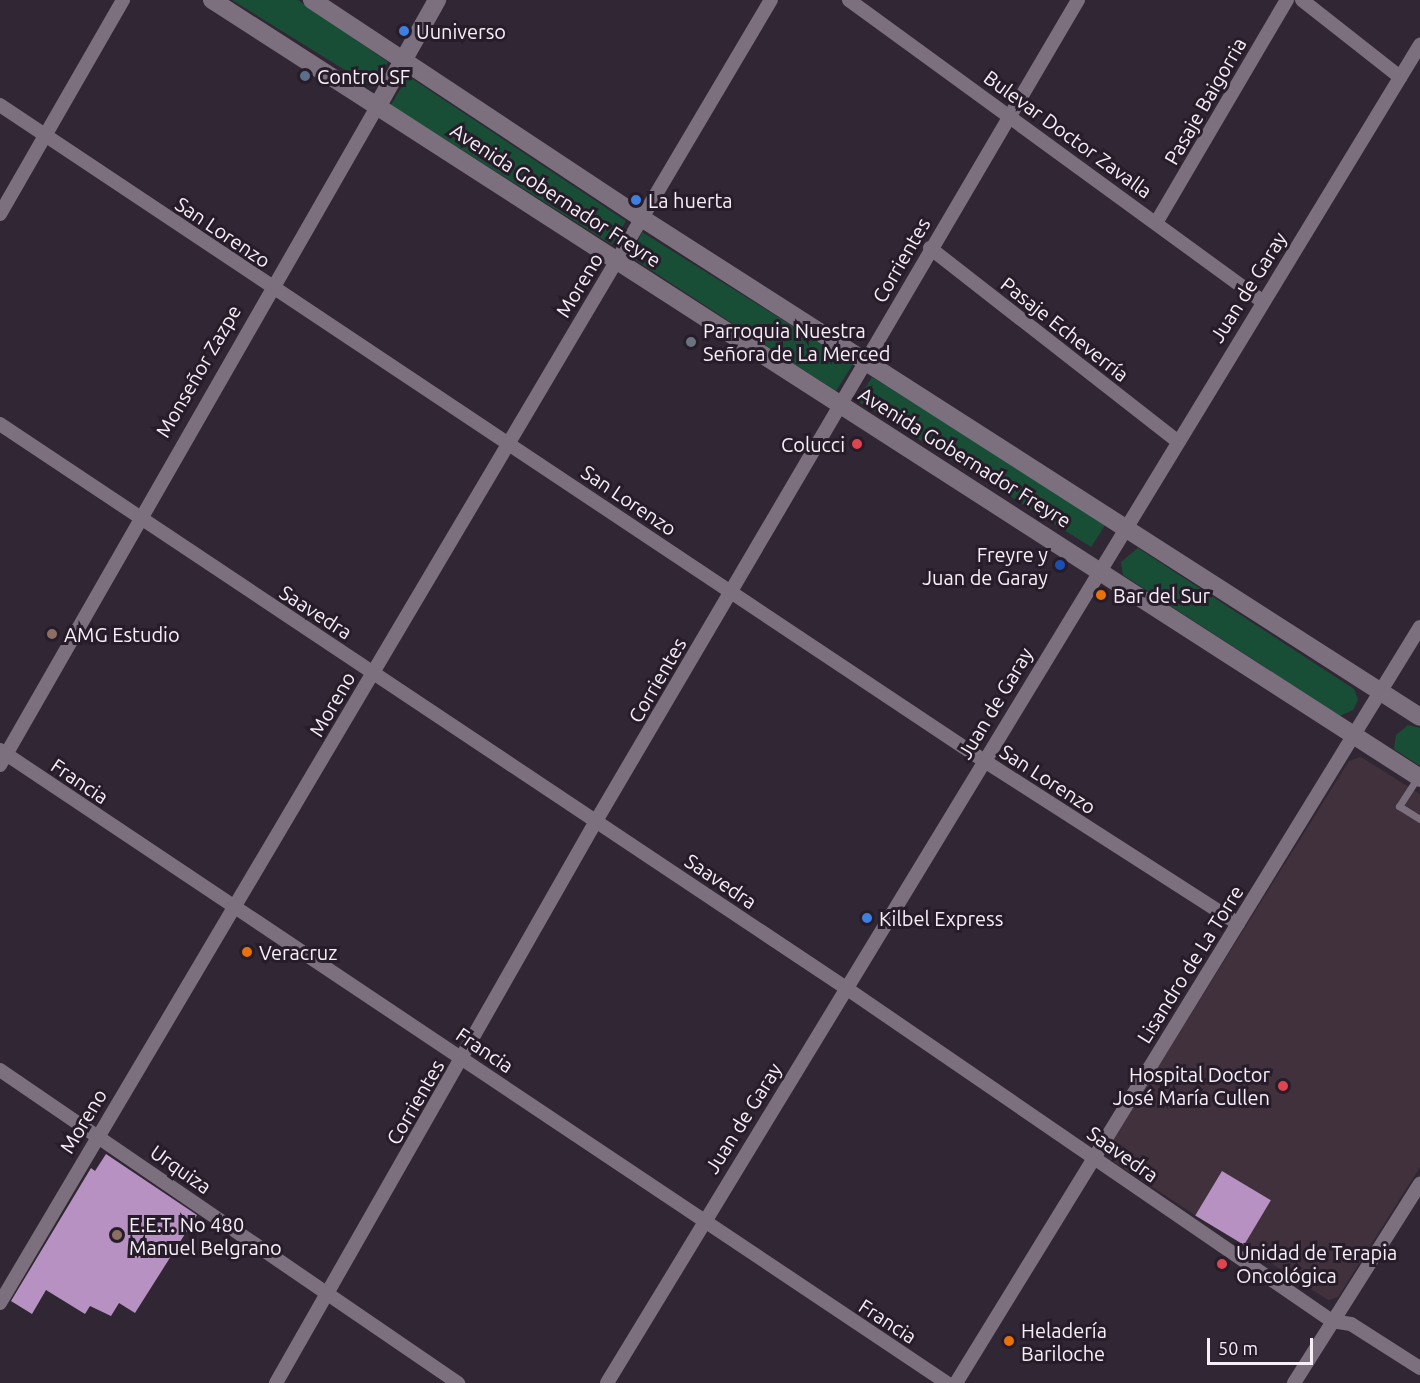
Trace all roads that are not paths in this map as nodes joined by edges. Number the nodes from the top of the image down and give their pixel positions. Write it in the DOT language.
graph roads {
  1 [pos="123,0"];
  2 [pos="212,0"];
  3 [pos="312,0"];
  4 [pos="437,0"];
  5 [pos="771,0"];
  6 [pos="849,0"];
  7 [pos="1078,0"];
  8 [pos="1287,0"];
  9 [pos="1302,0"];
  10 [pos="1420,45"];
  11 [pos="403,60"];
  12 [pos="1400,77"];
  13 [pos="0,105"];
  14 [pos="377,107"];
  15 [pos="1009,113"];
  16 [pos="45,136"];
  17 [pos="0,214"];
  18 [pos="640,217"];
  19 [pos="1156,223"];
  20 [pos="930,248"];
  21 [pos="616,261"];
  22 [pos="272,287"];
  23 [pos="1262,301"];
  24 [pos="866,360"];
  25 [pos="841,405"];
  26 [pos="0,424"];
  27 [pos="1176,440"];
  28 [pos="508,443"];
  29 [pos="139,519"];
  30 [pos="1125,526"];
  31 [pos="1099,568"];
  32 [pos="731,592"];
  33 [pos="1420,627"];
  34 [pos="374,672"];
  35 [pos="1380,691"];
  36 [pos="1420,717"];
  37 [pos="1356,736"];
  38 [pos="2,757"];
  39 [pos="983,760"];
  40 [pos="1419,778"];
  41 [pos="1420,819"];
  42 [pos="596,821"];
  43 [pos="234,910"];
  44 [pos="1238,924"];
  45 [pos="846,988"];
  46 [pos="462,1058"];
  47 [pos="0,1070"];
  48 [pos="97,1135"];
  49 [pos="1094,1158"];
  50 [pos="1420,1184"];
  51 [pos="703,1222"];
  52 [pos="328,1294"];
  53 [pos="0,1303"];
  54 [pos="1332,1321"];
  55 [pos="1420,1368"];
  56 [pos="276,1383"];
  57 [pos="458,1383"];
  58 [pos="607,1383"];
  59 [pos="947,1383"];
  60 [pos="956,1383"];
  61 [pos="1294,1383"];
  1 -- 16 [label="street"];
  2 -- 14 [label="main road, Avenida Gobernador Freyre"];
  3 -- 11 [label="main road, Avenida Gobernador Freyre"];
  4 -- 11 [label="main road, Monseñor Zazpe"];
  5 -- 18 [label="street, Moreno"];
  6 -- 15 [label="street, Bulevar Doctor Zavalla"];
  7 -- 15 [label="street, Corrientes"];
  8 -- 19 [label="street, Pasaje Baigorria"];
  9 -- 12 [label="street"];
  10 -- 12 [label="street, Juan de Garay"];
  11 -- 14 [label="main road, Monseñor Zazpe"];
  11 -- 18 [label="main road, Avenida Gobernador Freyre"];
  12 -- 23 [label="street, Juan de Garay"];
  13 -- 16 [label="street, San Lorenzo"];
  14 -- 21 [label="main road, Avenida Gobernador Freyre"];
  14 -- 22 [label="street, Monseñor Zazpe"];
  15 -- 19 [label="street, Bulevar Doctor Zavalla"];
  15 -- 20 [label="street, Corrientes"];
  16 -- 17 [label="street"];
  16 -- 22 [label="street, San Lorenzo"];
  18 -- 21 [label="street, Moreno"];
  18 -- 24 [label="main road, Avenida Gobernador Freyre"];
  19 -- 23 [label="street, Bulevar Doctor Zavalla"];
  20 -- 24 [label="street, Corrientes"];
  20 -- 27 [label="street, Pasaje Echeverría"];
  21 -- 25 [label="main road, Avenida Gobernador Freyre"];
  21 -- 28 [label="street, Moreno"];
  22 -- 28 [label="street, San Lorenzo"];
  22 -- 29 [label="street, Monseñor Zazpe"];
  23 -- 27 [label="street, Juan de Garay"];
  24 -- 25 [label="street, Corrientes"];
  24 -- 30 [label="main road, Avenida Gobernador Freyre"];
  25 -- 31 [label="main road, Avenida Gobernador Freyre"];
  25 -- 32 [label="street, Corrientes"];
  26 -- 29 [label="street, Saavedra"];
  27 -- 30 [label="street, Juan de Garay"];
  28 -- 32 [label="street, San Lorenzo"];
  28 -- 34 [label="street, Moreno"];
  29 -- 34 [label="street, Saavedra"];
  29 -- 38 [label="street, Monseñor Zazpe"];
  30 -- 31 [label="street, Juan de Garay"];
  30 -- 35 [label="main road, Avenida Gobernador Freyre"];
  31 -- 37 [label="main road, Avenida Gobernador Freyre"];
  31 -- 39 [label="street, Juan de Garay"];
  32 -- 39 [label="street, San Lorenzo"];
  32 -- 42 [label="street, Corrientes"];
  33 -- 35 [label="street, Lisandro de La Torre"];
  34 -- 42 [label="street, Saavedra"];
  34 -- 43 [label="street, Moreno"];
  35 -- 36 [label="main road, Avenida Gobernador Freyre"];
  35 -- 37 [label="street, Lisandro de La Torre"];
  37 -- 40 [label="main road, Avenida Gobernador Freyre"];
  37 -- 44 [label="street, Lisandro de La Torre"];
  38 -- 43 [label="street, Francia"];
  39 -- 44 [label="street, San Lorenzo"];
  39 -- 45 [label="street, Juan de Garay"];
  40 -- 41 [label="lane"];
  42 -- 45 [label="street, Saavedra"];
  42 -- 46 [label="street, Corrientes"];
  43 -- 46 [label="street, Francia"];
  43 -- 48 [label="street, Moreno"];
  44 -- 49 [label="street, Lisandro de La Torre"];
  45 -- 49 [label="street, Saavedra"];
  45 -- 51 [label="street, Juan de Garay"];
  46 -- 51 [label="street, Francia"];
  46 -- 52 [label="street, Corrientes"];
  47 -- 48 [label="street, Urquiza"];
  48 -- 52 [label="street, Urquiza"];
  48 -- 53 [label="street, Moreno"];
  49 -- 54 [label="street, Saavedra"];
  49 -- 60 [label="street, Lisandro de La Torre"];
  50 -- 54 [label="street"];
  51 -- 58 [label="street, Juan de Garay"];
  51 -- 59 [label="street, Francia"];
  52 -- 56 [label="street, Corrientes"];
  52 -- 57 [label="street, Urquiza"];
  54 -- 55 [label="street, Saavedra"];
  54 -- 61 [label="street"];
}
